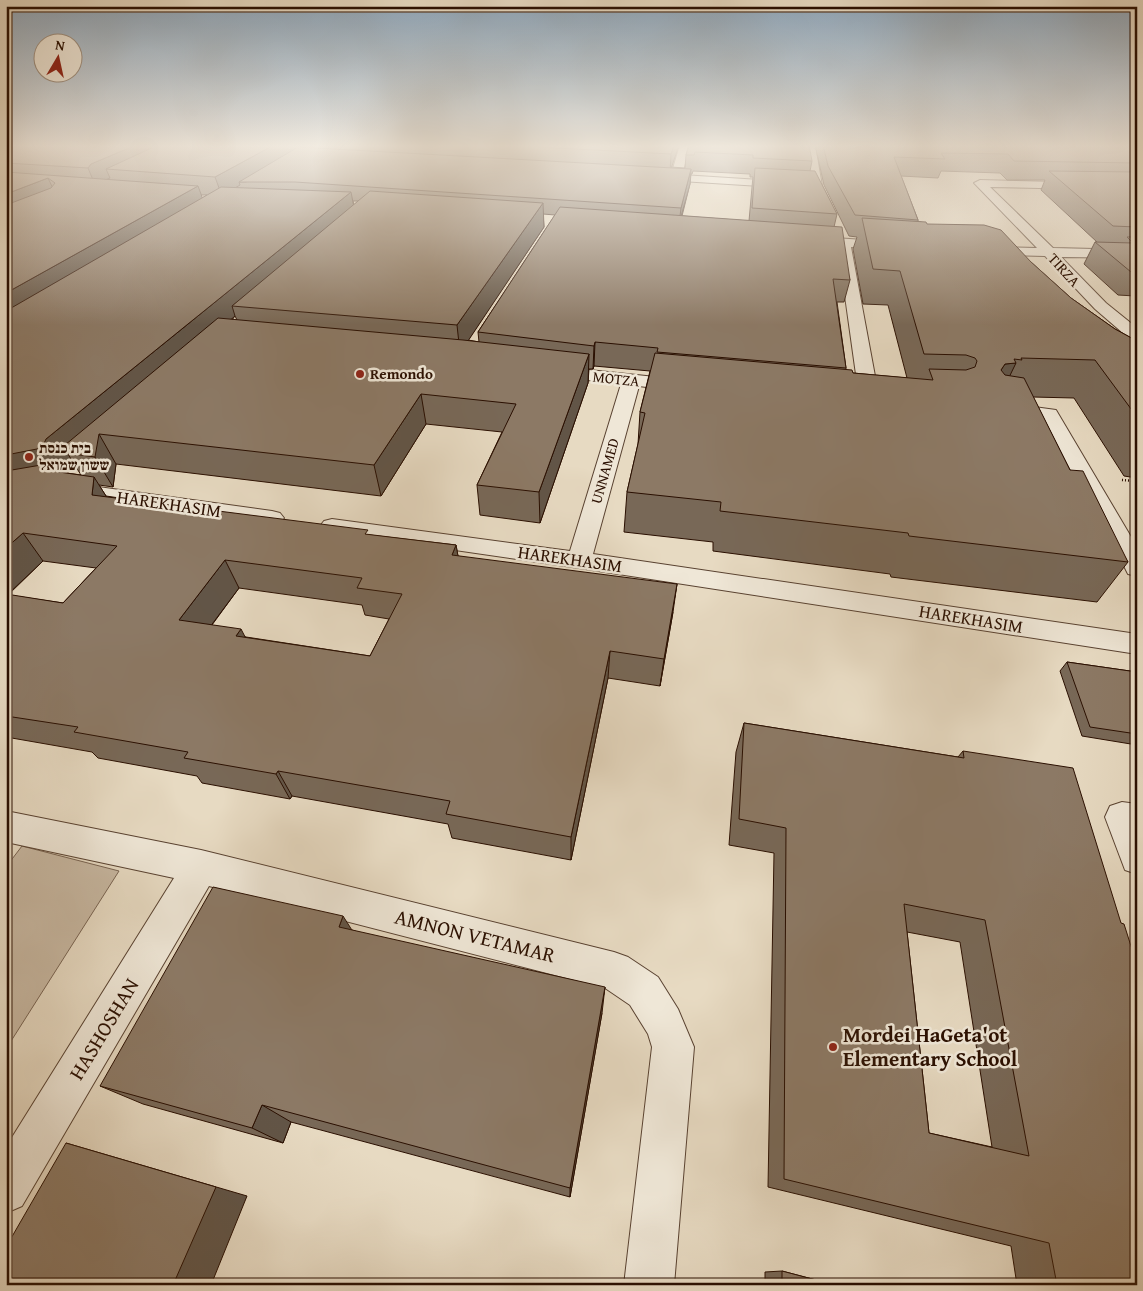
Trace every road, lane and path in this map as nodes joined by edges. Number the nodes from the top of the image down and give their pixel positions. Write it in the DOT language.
graph roads {
  1 [pos="821,205"];
  2 [pos="1002,205"];
  3 [pos="796,240"];
  4 [pos="844,243"];
  5 [pos="909,247"];
  6 [pos="975,251"];
  7 [pos="1049,253"];
  8 [pos="1137,254"];
  9 [pos="1137,336"];
  10 [pos="534,369"];
  11 [pos="631,381"];
  12 [pos="698,387"];
  13 [pos="851,402"];
  14 [pos="995,408"];
  15 [pos="6,494"];
  16 [pos="579,560"];
  17 [pos="1137,568"];
  18 [pos="1137,644"];
  19 [pos="1137,820"];
  20 [pos="6,826"];
  21 [pos="1137,858"];
  22 [pos="201,867"];
  23 [pos="6,1190"];
  24 [pos="649,1285"];
  1 -- 4 [label="street"];
  2 -- 7 [label="street, TIRZA"];
  3 -- 4 [label="street"];
  4 -- 5 [label="street"];
  4 -- 13 [label="street"];
  6 -- 7 [label="street"];
  7 -- 8 [label="street"];
  7 -- 9 [label="street, TIRZA"];
  10 -- 11 [label="street, MOTZA"];
  11 -- 12 [label="street, MOTZA"];
  11 -- 16 [label="street, UNNAMED"];
  14 -- 17 [label="street"];
  15 -- 16 [label="street, HAREKHASIM"];
  16 -- 18 [label="street, HAREKHASIM"];
  19 -- 21 [label="street"];
  20 -- 22 [label="street, AMNON VETAMAR"];
  22 -- 23 [label="street, HASHOSHAN"];
  22 -- 24 [label="street, AMNON VETAMAR"];
}
